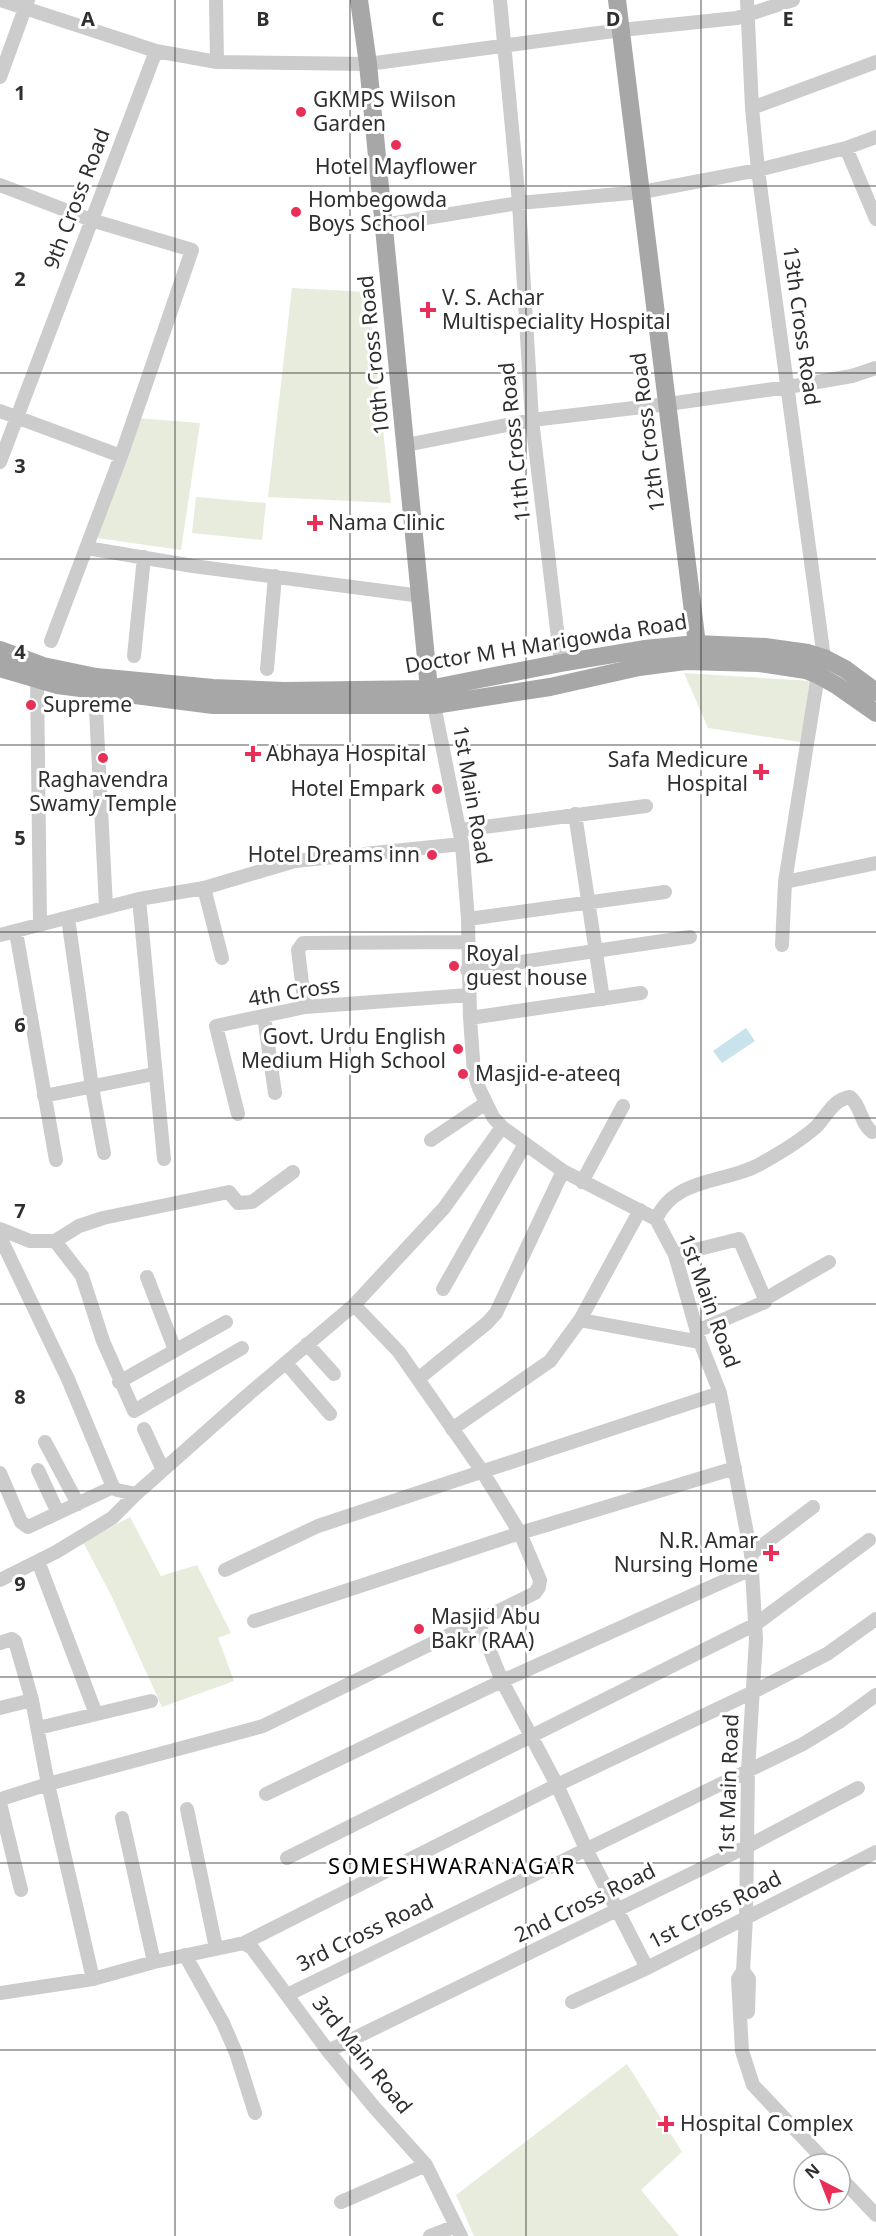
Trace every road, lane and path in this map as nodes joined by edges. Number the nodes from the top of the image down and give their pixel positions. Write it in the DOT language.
graph roads {
  1 [pos="0,0"];
  2 [pos="216,0"];
  3 [pos="359,0"];
  4 [pos="500,0"];
  5 [pos="617,0"];
  6 [pos="747,0"];
  7 [pos="793,0"];
  8 [pos="26,4"];
  9 [pos="748,16"];
  10 [pos="621,30"];
  11 [pos="505,45"];
  12 [pos="156,51"];
  13 [pos="217,62"];
  14 [pos="876,62"];
  15 [pos="368,64"];
  16 [pos="0,77"];
  17 [pos="752,108"];
  18 [pos="876,137"];
  19 [pos="846,148"];
  20 [pos="758,170"];
  21 [pos="0,185"];
  22 [pos="642,192"];
  23 [pos="519,203"];
  24 [pos="876,219"];
  25 [pos="91,220"];
  26 [pos="383,225"];
  27 [pos="876,368"];
  28 [pos="788,387"];
  29 [pos="668,404"];
  30 [pos="0,411"];
  31 [pos="17,418"];
  32 [pos="532,420"];
  33 [pos="406,445"];
  34 [pos="121,456"];
  35 [pos="0,462"];
  36 [pos="87,548"];
  37 [pos="144,557"];
  38 [pos="275,576"];
  39 [pos="421,596"];
  40 [pos="51,641"];
  41 [pos="697,644"];
  42 [pos="0,651"];
  43 [pos="134,656"];
  44 [pos="561,663"];
  45 [pos="821,666"];
  46 [pos="0,668"];
  47 [pos="267,669"];
  48 [pos="37,679"];
  49 [pos="95,690"];
  50 [pos="876,692"];
  51 [pos="432,697"];
  52 [pos="876,713"];
  53 [pos="646,806"];
  54 [pos="575,814"];
  55 [pos="461,837"];
  56 [pos="876,863"];
  57 [pos="785,882"];
  58 [pos="204,888"];
  59 [pos="665,892"];
  60 [pos="139,899"];
  61 [pos="589,901"];
  62 [pos="106,907"];
  63 [pos="68,918"];
  64 [pos="468,919"];
  65 [pos="40,923"];
  66 [pos="16,932"];
  67 [pos="0,935"];
  68 [pos="690,937"];
  69 [pos="467,942"];
  70 [pos="782,945"];
  71 [pos="596,951"];
  72 [pos="222,958"];
  73 [pos="467,970"];
  74 [pos="641,993"];
  75 [pos="469,995"];
  76 [pos="603,999"];
  77 [pos="306,1007"];
  78 [pos="264,1016"];
  79 [pos="470,1018"];
  80 [pos="154,1074"];
  81 [pos="92,1087"];
  82 [pos="275,1093"];
  83 [pos="44,1096"];
  84 [pos="486,1103"];
  85 [pos="623,1106"];
  86 [pos="238,1114"];
  87 [pos="502,1127"];
  88 [pos="872,1132"];
  89 [pos="430,1140"];
  90 [pos="525,1144"];
  91 [pos="104,1153"];
  92 [pos="164,1159"];
  93 [pos="56,1160"];
  94 [pos="563,1171"];
  95 [pos="293,1172"];
  96 [pos="582,1182"];
  97 [pos="640,1210"];
  98 [pos="656,1219"];
  99 [pos="0,1229"];
  100 [pos="0,1237"];
  101 [pos="55,1241"];
  102 [pos="675,1255"];
  103 [pos="829,1262"];
  104 [pos="147,1277"];
  105 [pos="443,1290"];
  106 [pos="765,1299"];
  107 [pos="354,1305"];
  108 [pos="580,1320"];
  109 [pos="226,1322"];
  110 [pos="699,1336"];
  111 [pos="308,1344"];
  112 [pos="242,1348"];
  113 [pos="175,1350"];
  114 [pos="286,1362"];
  115 [pos="334,1374"];
  116 [pos="418,1379"];
  117 [pos="119,1382"];
  118 [pos="720,1393"];
  119 [pos="330,1414"];
  120 [pos="144,1429"];
  121 [pos="452,1429"];
  122 [pos="45,1442"];
  123 [pos="735,1468"];
  124 [pos="38,1470"];
  125 [pos="163,1470"];
  126 [pos="482,1471"];
  127 [pos="0,1473"];
  128 [pos="114,1487"];
  129 [pos="136,1494"];
  130 [pos="78,1504"];
  131 [pos="813,1507"];
  132 [pos="58,1513"];
  133 [pos="520,1533"];
  134 [pos="869,1540"];
  135 [pos="751,1554"];
  136 [pos="38,1561"];
  137 [pos="751,1569"];
  138 [pos="225,1570"];
  139 [pos="0,1580"];
  140 [pos="876,1620"];
  141 [pos="254,1621"];
  142 [pos="478,1621"];
  143 [pos="756,1624"];
  144 [pos="0,1643"];
  145 [pos="502,1681"];
  146 [pos="753,1692"];
  147 [pos="876,1695"];
  148 [pos="32,1700"];
  149 [pos="151,1701"];
  150 [pos="0,1708"];
  151 [pos="96,1714"];
  152 [pos="38,1728"];
  153 [pos="532,1735"];
  154 [pos="748,1770"];
  155 [pos="48,1784"];
  156 [pos="557,1785"];
  157 [pos="858,1788"];
  158 [pos="266,1794"];
  159 [pos="0,1802"];
  160 [pos="187,1809"];
  161 [pos="123,1818"];
  162 [pos="748,1846"];
  163 [pos="586,1849"];
  164 [pos="874,1857"];
  165 [pos="287,1858"];
  166 [pos="21,1890"];
  167 [pos="618,1910"];
  168 [pos="746,1918"];
  169 [pos="244,1943"];
  170 [pos="216,1948"];
  171 [pos="185,1955"];
  172 [pos="154,1962"];
  173 [pos="647,1968"];
  174 [pos="743,1971"];
  175 [pos="93,1979"];
  176 [pos="0,1993"];
  177 [pos="287,1995"];
  178 [pos="572,2002"];
  179 [pos="328,2051"];
  180 [pos="255,2113"];
  181 [pos="817,2152"];
  182 [pos="825,2152"];
  183 [pos="426,2164"];
  184 [pos="852,2181"];
  185 [pos="852,2190"];
  186 [pos="341,2202"];
  187 [pos="876,2206"];
  188 [pos="876,2216"];
  189 [pos="459,2231"];
  190 [pos="430,2236"];
  1 -- 8 [label="street"];
  2 -- 13 [label="street"];
  3 -- 15 [label="main road, 10th Cross Road"];
  4 -- 11 [label="street, 11th Cross Road"];
  5 -- 10 [label="main road, 12th Cross Road"];
  6 -- 9 [label="street, 13th Cross Road"];
  7 -- 9 [label="street"];
  8 -- 12 [label="street"];
  8 -- 16 [label="street"];
  9 -- 10 [label="street"];
  9 -- 17 [label="street, 13th Cross Road"];
  10 -- 11 [label="street"];
  10 -- 22 [label="main road, 12th Cross Road"];
  11 -- 15 [label="street"];
  11 -- 23 [label="street, 11th Cross Road"];
  12 -- 13 [label="street"];
  12 -- 25 [label="street, 9th Cross Road"];
  13 -- 15 [label="street"];
  14 -- 17 [label="street"];
  15 -- 26 [label="main road, 10th Cross Road"];
  17 -- 20 [label="street, 13th Cross Road"];
  18 -- 19 [label="street"];
  19 -- 20 [label="street"];
  19 -- 24 [label="street"];
  20 -- 22 [label="street"];
  20 -- 28 [label="street, 13th Cross Road"];
  21 -- 25 [label="street"];
  22 -- 23 [label="street"];
  22 -- 29 [label="main road, 12th Cross Road"];
  23 -- 26 [label="street"];
  23 -- 32 [label="street, 11th Cross Road"];
  25 -- 31 [label="street, 9th Cross Road"];
  25 -- 34 [label="street"];
  26 -- 33 [label="main road, 10th Cross Road"];
  27 -- 28 [label="street"];
  28 -- 29 [label="street"];
  28 -- 45 [label="street, 13th Cross Road"];
  29 -- 32 [label="street"];
  29 -- 41 [label="main road, 12th Cross Road"];
  30 -- 31 [label="street"];
  31 -- 34 [label="street"];
  31 -- 35 [label="street, 9th Cross Road"];
  32 -- 33 [label="street"];
  32 -- 44 [label="street, 11th Cross Road"];
  33 -- 39 [label="main road, 10th Cross Road"];
  34 -- 36 [label="street"];
  36 -- 37 [label="street"];
  36 -- 40 [label="street"];
  37 -- 38 [label="street"];
  37 -- 43 [label="street"];
  38 -- 39 [label="street"];
  38 -- 47 [label="street"];
  39 -- 51 [label="main road, 10th Cross Road"];
  41 -- 44 [label="main road, Doctor M H Marigowda Road"];
  41 -- 45 [label="main road, Doctor M H Marigowda Road"];
  42 -- 51 [label="main road, Doctor M H Marigowda Road"];
  44 -- 51 [label="main road, Doctor M H Marigowda Road"];
  45 -- 50 [label="main road, Doctor M H Marigowda Road"];
  45 -- 51 [label="main road, Doctor M H Marigowda Road"];
  45 -- 52 [label="main road, Doctor M H Marigowda Road"];
  45 -- 57 [label="street, 13th Cross Road"];
  46 -- 48 [label="main road, Doctor M H Marigowda Road"];
  48 -- 49 [label="main road, Doctor M H Marigowda Road"];
  48 -- 65 [label="street"];
  49 -- 51 [label="main road, Doctor M H Marigowda Road"];
  49 -- 62 [label="street"];
  51 -- 55 [label="street, 1st Main Road"];
  53 -- 54 [label="street"];
  54 -- 55 [label="street"];
  54 -- 61 [label="street"];
  55 -- 58 [label="street"];
  55 -- 64 [label="street, 1st Main Road"];
  56 -- 57 [label="street"];
  57 -- 70 [label="street, 13th Cross Road"];
  58 -- 60 [label="street"];
  58 -- 72 [label="street"];
  59 -- 61 [label="street"];
  60 -- 62 [label="street"];
  60 -- 80 [label="street"];
  61 -- 64 [label="street"];
  61 -- 71 [label="street"];
  62 -- 63 [label="street"];
  63 -- 65 [label="street"];
  63 -- 81 [label="street"];
  64 -- 69 [label="street, 1st Main Road"];
  65 -- 66 [label="street"];
  66 -- 67 [label="street"];
  66 -- 83 [label="street"];
  68 -- 71 [label="street"];
  69 -- 73 [label="street, 1st Main Road"];
  69 -- 77 [label="street"];
  71 -- 73 [label="street"];
  71 -- 76 [label="street"];
  73 -- 75 [label="street, 1st Main Road"];
  74 -- 76 [label="street"];
  75 -- 77 [label="street, 4th Cross"];
  75 -- 79 [label="street, 1st Main Road"];
  76 -- 79 [label="street"];
  77 -- 78 [label="street, 4th Cross"];
  78 -- 82 [label="street"];
  78 -- 86 [label="street, 4th Cross"];
  79 -- 84 [label="street, 1st Main Road"];
  80 -- 81 [label="street"];
  80 -- 92 [label="street"];
  81 -- 83 [label="street"];
  81 -- 91 [label="street"];
  83 -- 93 [label="street"];
  84 -- 87 [label="street, 1st Main Road"];
  84 -- 89 [label="street"];
  85 -- 96 [label="street"];
  87 -- 90 [label="street, 1st Main Road"];
  87 -- 107 [label="street"];
  88 -- 98 [label="street"];
  90 -- 94 [label="street, 1st Main Road"];
  90 -- 105 [label="street"];
  94 -- 96 [label="street, 1st Main Road"];
  94 -- 116 [label="street"];
  95 -- 101 [label="street"];
  96 -- 97 [label="street, 1st Main Road"];
  97 -- 98 [label="street, 1st Main Road"];
  97 -- 108 [label="street"];
  98 -- 102 [label="street, 1st Main Road"];
  99 -- 101 [label="street"];
  100 -- 128 [label="street"];
  101 -- 117 [label="street"];
  102 -- 106 [label="street"];
  102 -- 110 [label="street, 1st Main Road"];
  103 -- 106 [label="street"];
  104 -- 113 [label="street"];
  106 -- 110 [label="street"];
  107 -- 111 [label="street"];
  107 -- 116 [label="street"];
  108 -- 110 [label="street"];
  108 -- 121 [label="street"];
  109 -- 113 [label="street"];
  110 -- 118 [label="street, 1st Main Road"];
  111 -- 114 [label="street"];
  111 -- 115 [label="street"];
  112 -- 117 [label="street"];
  113 -- 117 [label="street"];
  114 -- 119 [label="street"];
  114 -- 125 [label="street"];
  116 -- 121 [label="street"];
  118 -- 123 [label="street, 1st Main Road"];
  118 -- 126 [label="street"];
  120 -- 125 [label="street"];
  121 -- 126 [label="street"];
  122 -- 130 [label="street"];
  123 -- 133 [label="street"];
  123 -- 135 [label="street, 1st Main Road"];
  124 -- 132 [label="street"];
  125 -- 129 [label="street"];
  126 -- 133 [label="street"];
  126 -- 138 [label="street"];
  127 -- 132 [label="street"];
  128 -- 129 [label="street"];
  128 -- 130 [label="street"];
  129 -- 136 [label="street"];
  130 -- 132 [label="street"];
  131 -- 135 [label="street"];
  133 -- 141 [label="street"];
  133 -- 142 [label="street"];
  134 -- 143 [label="street"];
  135 -- 137 [label="street, 1st Main Road"];
  136 -- 139 [label="street"];
  136 -- 151 [label="street"];
  137 -- 143 [label="street, 1st Main Road"];
  137 -- 145 [label="street"];
  140 -- 146 [label="street"];
  142 -- 145 [label="street"];
  142 -- 155 [label="street"];
  143 -- 146 [label="street, 1st Main Road"];
  143 -- 153 [label="street"];
  144 -- 148 [label="street"];
  145 -- 153 [label="street"];
  145 -- 158 [label="street"];
  146 -- 154 [label="street, 1st Main Road"];
  146 -- 156 [label="street"];
  147 -- 154 [label="street, 3rd Cross Road"];
  148 -- 150 [label="street"];
  148 -- 152 [label="street"];
  149 -- 151 [label="street"];
  151 -- 152 [label="street"];
  152 -- 155 [label="street"];
  153 -- 156 [label="street"];
  153 -- 165 [label="street"];
  154 -- 162 [label="street, 1st Main Road"];
  154 -- 163 [label="street, 3rd Cross Road"];
  155 -- 159 [label="street"];
  155 -- 175 [label="street"];
  156 -- 163 [label="street"];
  156 -- 169 [label="street"];
  157 -- 162 [label="street, 2nd Cross Road"];
  159 -- 166 [label="street"];
  160 -- 170 [label="street"];
  161 -- 172 [label="street"];
  162 -- 167 [label="street, 2nd Cross Road"];
  162 -- 168 [label="street, 1st Main Road"];
  163 -- 167 [label="street"];
  163 -- 177 [label="street, 3rd Cross Road"];
  164 -- 168 [label="street, 1st Cross Road"];
  167 -- 173 [label="street"];
  167 -- 179 [label="street, 2nd Cross Road"];
  168 -- 173 [label="street, 1st Cross Road"];
  168 -- 174 [label="street, 1st Main Road"];
  169 -- 170 [label="street"];
  169 -- 177 [label="street, 3rd Main Road"];
  170 -- 171 [label="street"];
  171 -- 172 [label="street"];
  171 -- 180 [label="street"];
  172 -- 175 [label="street"];
  173 -- 178 [label="street, 1st Cross Road"];
  174 -- 181 [label="street"];
  174 -- 182 [label="street"];
  175 -- 176 [label="street"];
  177 -- 179 [label="street, 3rd Main Road"];
  179 -- 183 [label="street, 3rd Main Road"];
  183 -- 186 [label="street"];
  183 -- 189 [label="street, 3rd Main Road"];
  184 -- 187 [label="street"];
  185 -- 188 [label="street"];
  189 -- 190 [label="street"];
}
